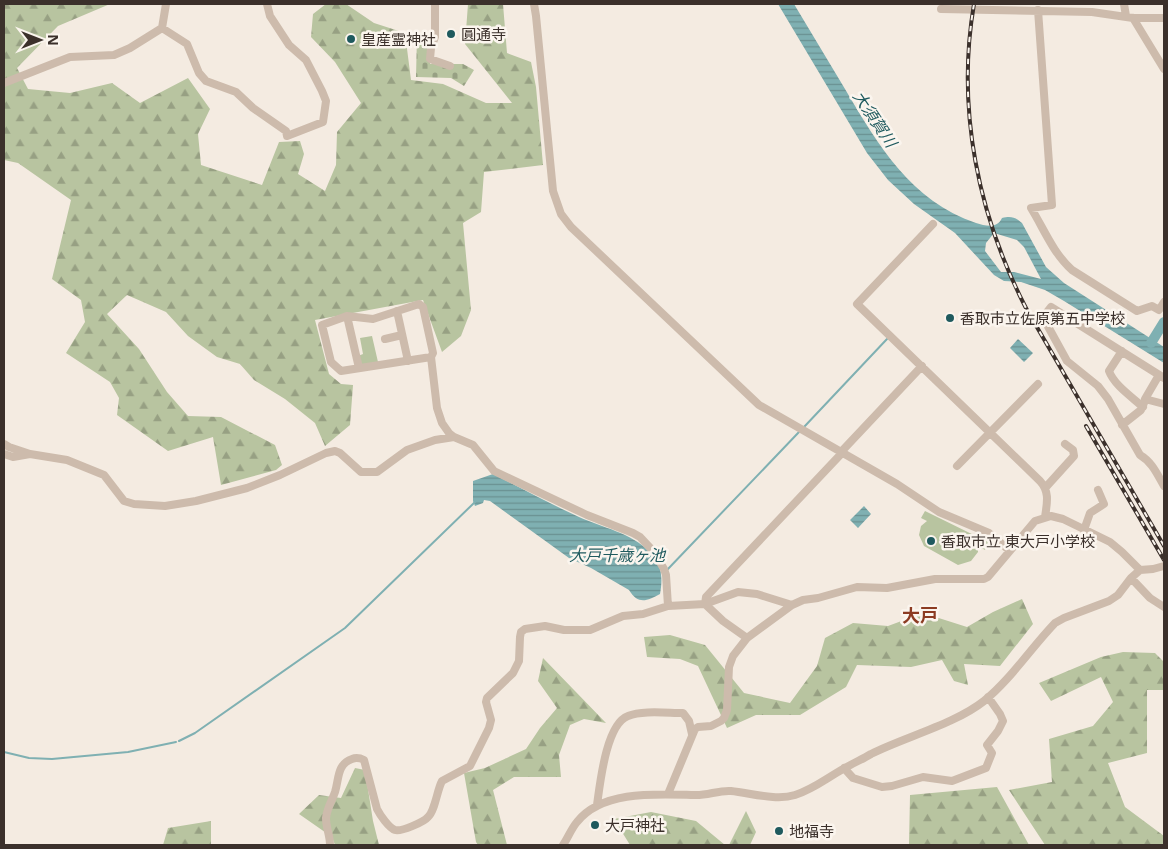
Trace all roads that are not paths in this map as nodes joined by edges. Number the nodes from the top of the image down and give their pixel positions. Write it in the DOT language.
graph roads {
  1 [pos="166,4"];
  2 [pos="267,4"];
  3 [pos="435,4"];
  4 [pos="534,4"];
  5 [pos="1124,4"];
  6 [pos="941,9"];
  7 [pos="1038,10"];
  8 [pos="1129,17"];
  9 [pos="1164,18"];
  10 [pos="162,28"];
  11 [pos="450,66"];
  12 [pos="1164,69"];
  13 [pos="4,83"];
  14 [pos="933,224"];
  15 [pos="1164,302"];
  16 [pos="397,311"];
  17 [pos="347,316"];
  18 [pos="402,335"];
  19 [pos="385,339"];
  20 [pos="1122,351"];
  21 [pos="431,357"];
  22 [pos="408,360"];
  23 [pos="922,366"];
  24 [pos="358,368"];
  25 [pos="1162,376"];
  26 [pos="1038,384"];
  27 [pos="1144,403"];
  28 [pos="1164,404"];
  29 [pos="1122,425"];
  30 [pos="990,432"];
  31 [pos="454,437"];
  32 [pos="4,444"];
  33 [pos="1065,444"];
  34 [pos="842,452"];
  35 [pos="4,454"];
  36 [pos="30,454"];
  37 [pos="957,466"];
  38 [pos="1164,486"];
  39 [pos="1046,487"];
  40 [pos="1098,490"];
  41 [pos="1045,517"];
  42 [pos="1084,530"];
  43 [pos="1010,551"];
  44 [pos="1164,566"];
  45 [pos="1140,570"];
  46 [pos="1131,578"];
  47 [pos="705,604"];
  48 [pos="792,605"];
  49 [pos="668,606"];
  50 [pos="1164,607"];
  51 [pos="747,638"];
  52 [pos="988,697"];
  53 [pos="692,734"];
  54 [pos="844,768"];
  55 [pos="668,794"];
  56 [pos="597,806"];
  57 [pos="330,845"];
  58 [pos="563,845"];
  1 -- 10 [label="street"];
  2 -- 10 [label="street"];
  3 -- 11 [label="street"];
  4 -- 34 [label="street"];
  5 -- 8 [label="street"];
  6 -- 7 [label="street"];
  7 -- 8 [label="street"];
  7 -- 15 [label="street"];
  8 -- 9 [label="street"];
  8 -- 12 [label="street"];
  10 -- 13 [label="street"];
  14 -- 23 [label="street"];
  16 -- 17 [label="street"];
  16 -- 18 [label="street"];
  16 -- 21 [label="street"];
  17 -- 24 [label="street"];
  17 -- 24 [label="street"];
  18 -- 19 [label="street"];
  18 -- 22 [label="street"];
  20 -- 25 [label="street"];
  20 -- 27 [label="street"];
  20 -- 29 [label="street"];
  21 -- 22 [label="street"];
  21 -- 31 [label="street"];
  22 -- 24 [label="street"];
  23 -- 30 [label="street"];
  23 -- 34 [label="street"];
  25 -- 27 [label="street"];
  26 -- 30 [label="street"];
  27 -- 28 [label="street"];
  27 -- 29 [label="street"];
  29 -- 38 [label="street"];
  30 -- 37 [label="street"];
  30 -- 39 [label="street"];
  31 -- 36 [label="street"];
  31 -- 49 [label="street"];
  32 -- 36 [label="street"];
  33 -- 39 [label="street"];
  34 -- 43 [label="street"];
  34 -- 47 [label="street"];
  35 -- 36 [label="street"];
  39 -- 41 [label="street"];
  40 -- 42 [label="street"];
  41 -- 42 [label="street"];
  41 -- 43 [label="street"];
  42 -- 45 [label="street"];
  43 -- 48 [label="street"];
  44 -- 45 [label="street"];
  45 -- 46 [label="street"];
  46 -- 50 [label="street"];
  46 -- 52 [label="street"];
  47 -- 48 [label="street"];
  47 -- 49 [label="street"];
  47 -- 51 [label="street"];
  48 -- 51 [label="street"];
  49 -- 57 [label="street"];
  51 -- 53 [label="street"];
  52 -- 54 [label="street"];
  52 -- 54 [label="street"];
  53 -- 55 [label="street"];
  53 -- 56 [label="street"];
  54 -- 55 [label="street"];
  55 -- 56 [label="street"];
  56 -- 58 [label="street"];
}
